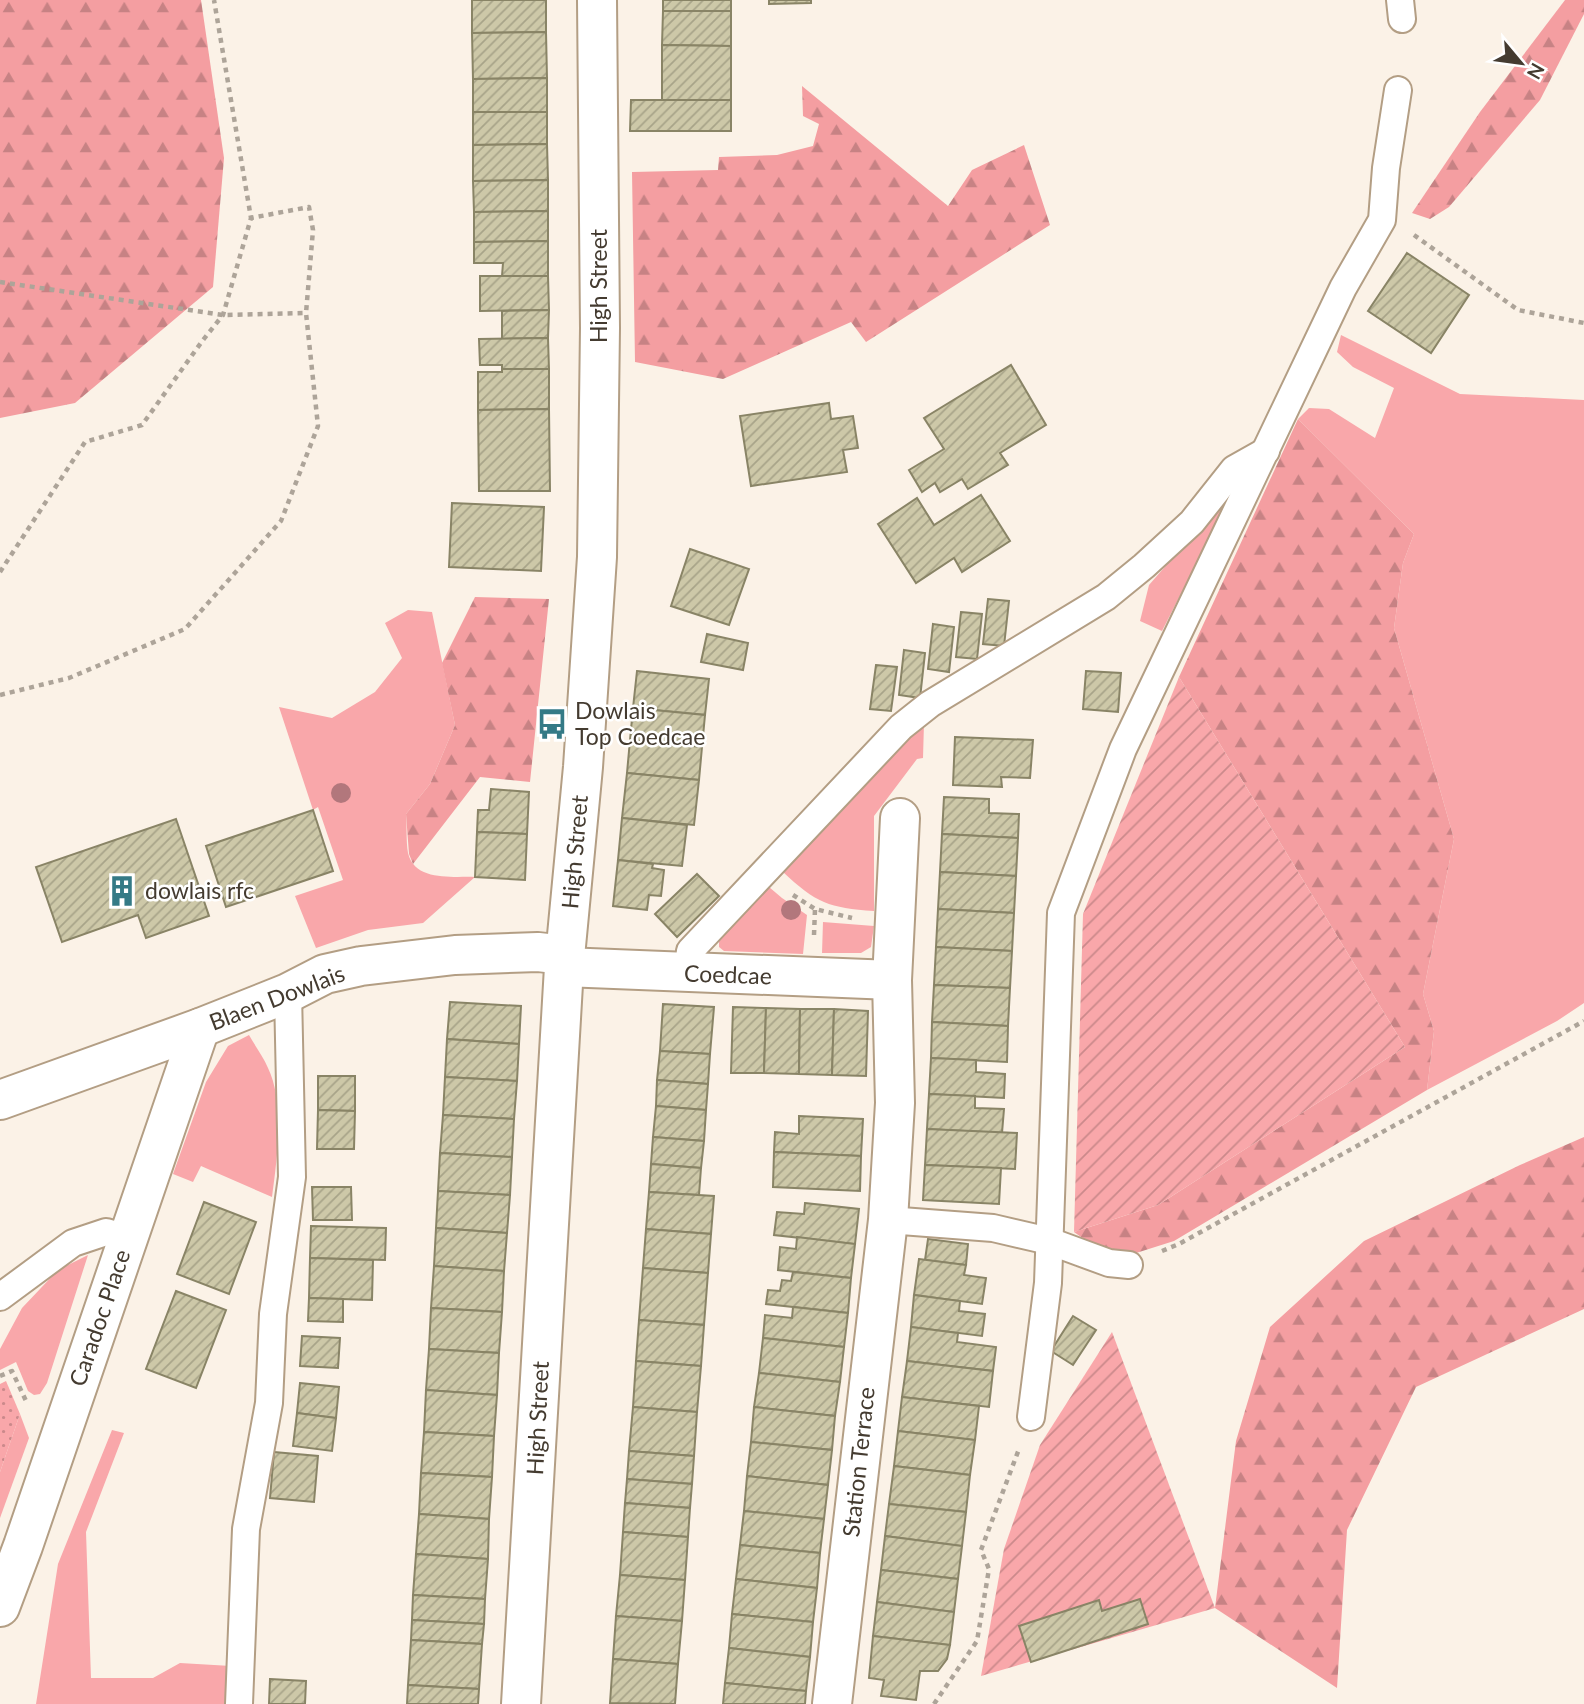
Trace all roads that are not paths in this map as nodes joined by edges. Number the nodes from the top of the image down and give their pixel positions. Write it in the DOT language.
graph roads {
  1 [pos="597,0"];
  2 [pos="1398,90"];
  3 [pos="1266,451"];
  4 [pos="900,818"];
  5 [pos="565,961"];
  6 [pos="687,973"];
  7 [pos="892,980"];
  8 [pos="288,993"];
  9 [pos="200,1028"];
  10 [pos="0,1100"];
  11 [pos="888,1220"];
  12 [pos="127,1238"];
  13 [pos="1049,1241"];
  14 [pos="1129,1265"];
  15 [pos="0,1297"];
  16 [pos="1031,1416"];
  17 [pos="0,1607"];
  18 [pos="239,1704"];
  19 [pos="521,1704"];
  20 [pos="832,1704"];
  1 -- 5 [label="street, High Street"];
  2 -- 3 [label="lane"];
  3 -- 6 [label="lane"];
  3 -- 13 [label="lane"];
  4 -- 7 [label="street"];
  5 -- 6 [label="street, Coedcae"];
  5 -- 8 [label="street, Blaen Dowlais"];
  5 -- 19 [label="street, High Street"];
  6 -- 7 [label="street, Coedcae"];
  7 -- 11 [label="street, Station Terrace"];
  8 -- 9 [label="street, Blaen Dowlais"];
  8 -- 18 [label="lane"];
  9 -- 10 [label="street, Blaen Dowlais"];
  9 -- 12 [label="street, Caradoc Place"];
  11 -- 13 [label="lane"];
  11 -- 20 [label="street, Station Terrace"];
  12 -- 15 [label="lane"];
  12 -- 17 [label="street, Caradoc Place"];
  13 -- 14 [label="lane"];
  13 -- 16 [label="lane"];
}
